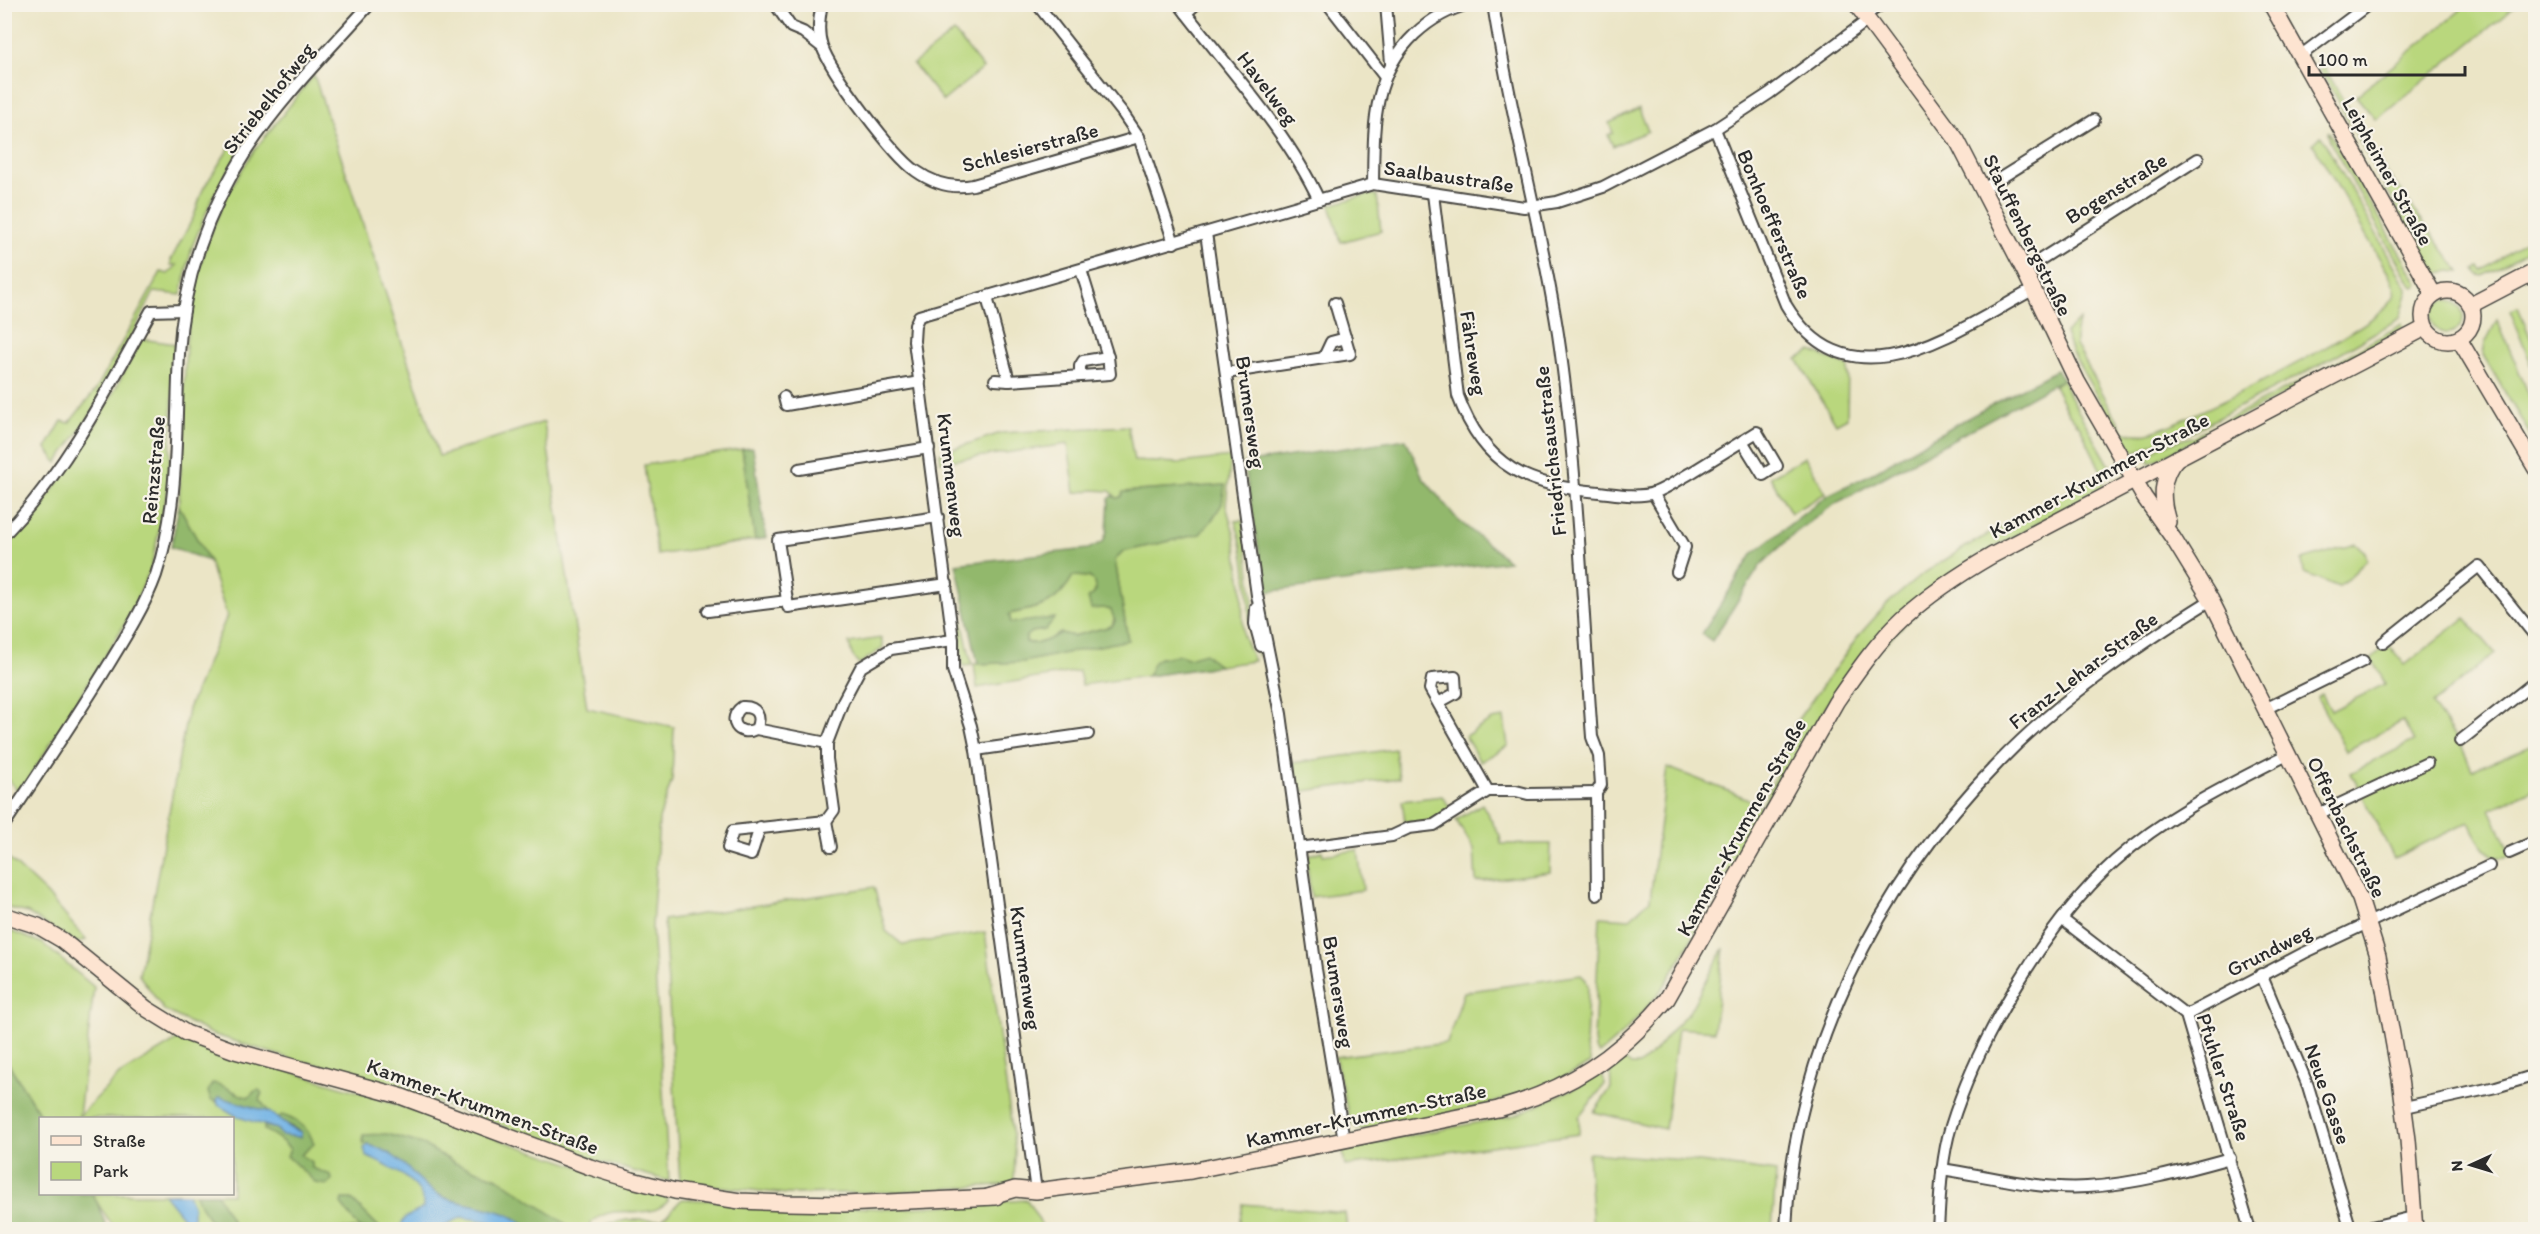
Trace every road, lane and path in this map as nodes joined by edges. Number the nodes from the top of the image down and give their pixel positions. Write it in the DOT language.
graph roads {
  1 [pos="370,4"];
  2 [pos="775,4"];
  3 [pos="822,4"];
  4 [pos="1037,4"];
  5 [pos="1196,4"];
  6 [pos="1328,4"];
  7 [pos="1386,4"];
  8 [pos="1470,4"];
  9 [pos="1493,4"];
  10 [pos="1882,4"];
  11 [pos="2271,4"];
  12 [pos="2368,4"];
  13 [pos="1182,9"];
  14 [pos="1863,13"];
  15 [pos="819,18"];
  16 [pos="803,32"];
  17 [pos="822,46"];
  18 [pos="2300,56"];
  19 [pos="1391,63"];
  20 [pos="1384,76"];
  21 [pos="2094,120"];
  22 [pos="1715,129"];
  23 [pos="1139,137"];
  24 [pos="2198,159"];
  25 [pos="1373,184"];
  26 [pos="1983,189"];
  27 [pos="224,191"];
  28 [pos="1433,194"];
  29 [pos="1319,200"];
  30 [pos="1535,206"];
  31 [pos="1206,234"];
  32 [pos="1173,243"];
  33 [pos="1081,270"];
  34 [pos="2024,270"];
  35 [pos="2535,271"];
  36 [pos="2034,289"];
  37 [pos="2434,295"];
  38 [pos="987,297"];
  39 [pos="1335,303"];
  40 [pos="2470,305"];
  41 [pos="184,310"];
  42 [pos="919,316"];
  43 [pos="2425,328"];
  44 [pos="1346,338"];
  45 [pos="2459,339"];
  46 [pos="1108,357"];
  47 [pos="1324,357"];
  48 [pos="1226,373"];
  49 [pos="1080,376"];
  50 [pos="995,381"];
  51 [pos="1009,381"];
  52 [pos="920,382"];
  53 [pos="784,397"];
  54 [pos="1742,441"];
  55 [pos="929,448"];
  56 [pos="2182,454"];
  57 [pos="799,469"];
  58 [pos="2535,469"];
  59 [pos="2134,480"];
  60 [pos="1576,490"];
  61 [pos="1653,493"];
  62 [pos="938,517"];
  63 [pos="4,535"];
  64 [pos="2174,538"];
  65 [pos="1677,572"];
  66 [pos="946,584"];
  67 [pos="2211,600"];
  68 [pos="787,601"];
  69 [pos="708,611"];
  70 [pos="2535,637"];
  71 [pos="953,640"];
  72 [pos="2384,643"];
  73 [pos="2363,661"];
  74 [pos="2535,681"];
  75 [pos="1437,703"];
  76 [pos="2267,708"];
  77 [pos="756,729"];
  78 [pos="1088,734"];
  79 [pos="2460,741"];
  80 [pos="827,743"];
  81 [pos="976,750"];
  82 [pos="2289,754"];
  83 [pos="2427,763"];
  84 [pos="1488,791"];
  85 [pos="1596,793"];
  86 [pos="2318,814"];
  87 [pos="826,821"];
  88 [pos="4,825"];
  89 [pos="760,827"];
  90 [pos="2535,841"];
  91 [pos="831,848"];
  92 [pos="1299,848"];
  93 [pos="2509,853"];
  94 [pos="2489,866"];
  95 [pos="1597,895"];
  96 [pos="4,915"];
  97 [pos="2062,920"];
  98 [pos="2369,922"];
  99 [pos="2261,974"];
  100 [pos="2186,1015"];
  101 [pos="2535,1075"];
  102 [pos="2404,1107"];
  103 [pos="1344,1141"];
  104 [pos="2230,1158"];
  105 [pos="1942,1169"];
  106 [pos="1036,1191"];
  107 [pos="2414,1223"];
  108 [pos="1786,1230"];
  109 [pos="1938,1230"];
  110 [pos="2250,1230"];
  111 [pos="2351,1230"];
  112 [pos="2359,1230"];
  1 -- 27 [label="street, Striebelhofweg"];
  2 -- 16 [label="street"];
  3 -- 15 [label="street, Schlesierstraße"];
  4 -- 23 [label="street"];
  5 -- 13 [label="street"];
  6 -- 20 [label="street"];
  7 -- 19 [label="street"];
  8 -- 19 [label="street"];
  9 -- 30 [label="street, Friedrichsaustraße"];
  10 -- 14 [label="street, Saalbaustraße"];
  11 -- 18 [label="street, Leipheimer Straße"];
  12 -- 18 [label="street"];
  13 -- 29 [label="street, Havelweg"];
  14 -- 22 [label="street, Saalbaustraße"];
  14 -- 26 [label="street, Stauffenbergstraße"];
  15 -- 16 [label="street"];
  15 -- 17 [label="street, Schlesierstraße"];
  16 -- 17 [label="street"];
  17 -- 23 [label="street, Schlesierstraße"];
  18 -- 37 [label="street, Leipheimer Straße"];
  19 -- 20 [label="street"];
  20 -- 25 [label="street"];
  21 -- 26 [label="street"];
  22 -- 30 [label="street, Saalbaustraße"];
  22 -- 36 [label="street, Bonhoefferstraße"];
  23 -- 32 [label="street"];
  24 -- 34 [label="street, Bogenstraße"];
  25 -- 28 [label="street, Saalbaustraße"];
  25 -- 29 [label="street, Saalbaustraße"];
  26 -- 34 [label="street, Stauffenbergstraße"];
  27 -- 41 [label="street, Reinzstraße"];
  28 -- 30 [label="street, Saalbaustraße"];
  28 -- 60 [label="street, Fähreweg"];
  29 -- 31 [label="street, Saalbaustraße"];
  30 -- 60 [label="street, Friedrichsaustraße"];
  31 -- 32 [label="street, Saalbaustraße"];
  31 -- 48 [label="street, Brumersweg"];
  32 -- 33 [label="street, Saalbaustraße"];
  33 -- 38 [label="street, Saalbaustraße"];
  33 -- 46 [label="street"];
  34 -- 36 [label="street, Stauffenbergstraße"];
  35 -- 40 [label="street"];
  36 -- 59 [label="street, Stauffenbergstraße"];
  37 -- 40 [label="street"];
  37 -- 43 [label="street"];
  38 -- 42 [label="street, Saalbaustraße"];
  38 -- 51 [label="street"];
  39 -- 44 [label="street"];
  40 -- 45 [label="street"];
  41 -- 63 [label="street"];
  41 -- 88 [label="street, Reinzstraße"];
  42 -- 52 [label="street, Krummenweg"];
  43 -- 45 [label="street"];
  43 -- 56 [label="street, Kammer-Krummen-Straße"];
  44 -- 47 [label="street"];
  44 -- 47 [label="street"];
  45 -- 58 [label="street"];
  46 -- 49 [label="street"];
  46 -- 49 [label="street"];
  47 -- 48 [label="street"];
  48 -- 92 [label="street, Brumersweg"];
  49 -- 51 [label="street"];
  50 -- 51 [label="street"];
  52 -- 53 [label="street"];
  52 -- 55 [label="street, Krummenweg"];
  54 -- 61 [label="street"];
  55 -- 57 [label="street"];
  55 -- 62 [label="street, Krummenweg"];
  56 -- 59 [label="street, Kammer-Krummen-Straße"];
  56 -- 64 [label="street"];
  59 -- 64 [label="street, Offenbachstraße"];
  59 -- 103 [label="street, Kammer-Krummen-Straße"];
  60 -- 61 [label="street, Fähreweg"];
  60 -- 85 [label="street, Friedrichsaustraße"];
  61 -- 65 [label="street"];
  62 -- 66 [label="street, Krummenweg"];
  62 -- 68 [label="street"];
  64 -- 67 [label="street, Offenbachstraße"];
  66 -- 68 [label="street"];
  66 -- 71 [label="street, Krummenweg"];
  67 -- 76 [label="street, Offenbachstraße"];
  67 -- 108 [label="street, Franz-Lehar-Straße"];
  68 -- 69 [label="street"];
  70 -- 72 [label="street"];
  71 -- 80 [label="street"];
  71 -- 81 [label="street, Krummenweg"];
  73 -- 76 [label="street"];
  74 -- 79 [label="street"];
  75 -- 84 [label="street"];
  76 -- 82 [label="street, Offenbachstraße"];
  77 -- 80 [label="street"];
  78 -- 81 [label="street"];
  80 -- 87 [label="street"];
  81 -- 106 [label="street, Krummenweg"];
  82 -- 86 [label="street, Offenbachstraße"];
  82 -- 97 [label="street"];
  83 -- 86 [label="street"];
  84 -- 85 [label="street"];
  84 -- 92 [label="street"];
  85 -- 95 [label="street, Friedrichsaustraße"];
  86 -- 98 [label="street, Offenbachstraße"];
  87 -- 89 [label="street"];
  87 -- 91 [label="street"];
  90 -- 93 [label="street"];
  92 -- 103 [label="street, Brumersweg"];
  94 -- 98 [label="street, Grundweg"];
  96 -- 106 [label="street, Kammer-Krummen-Straße"];
  97 -- 100 [label="street, Pfuhler Straße"];
  97 -- 105 [label="street"];
  98 -- 99 [label="street, Grundweg"];
  98 -- 102 [label="street, Offenbachstraße"];
  99 -- 100 [label="street, Grundweg"];
  99 -- 111 [label="street, Neue Gasse"];
  100 -- 104 [label="street, Pfuhler Straße"];
  101 -- 102 [label="street"];
  102 -- 107 [label="street, Offenbachstraße"];
  103 -- 106 [label="street, Kammer-Krummen-Straße"];
  104 -- 105 [label="street"];
  104 -- 110 [label="street, Pfuhler Straße"];
  105 -- 109 [label="street"];
  107 -- 112 [label="street"];
}
